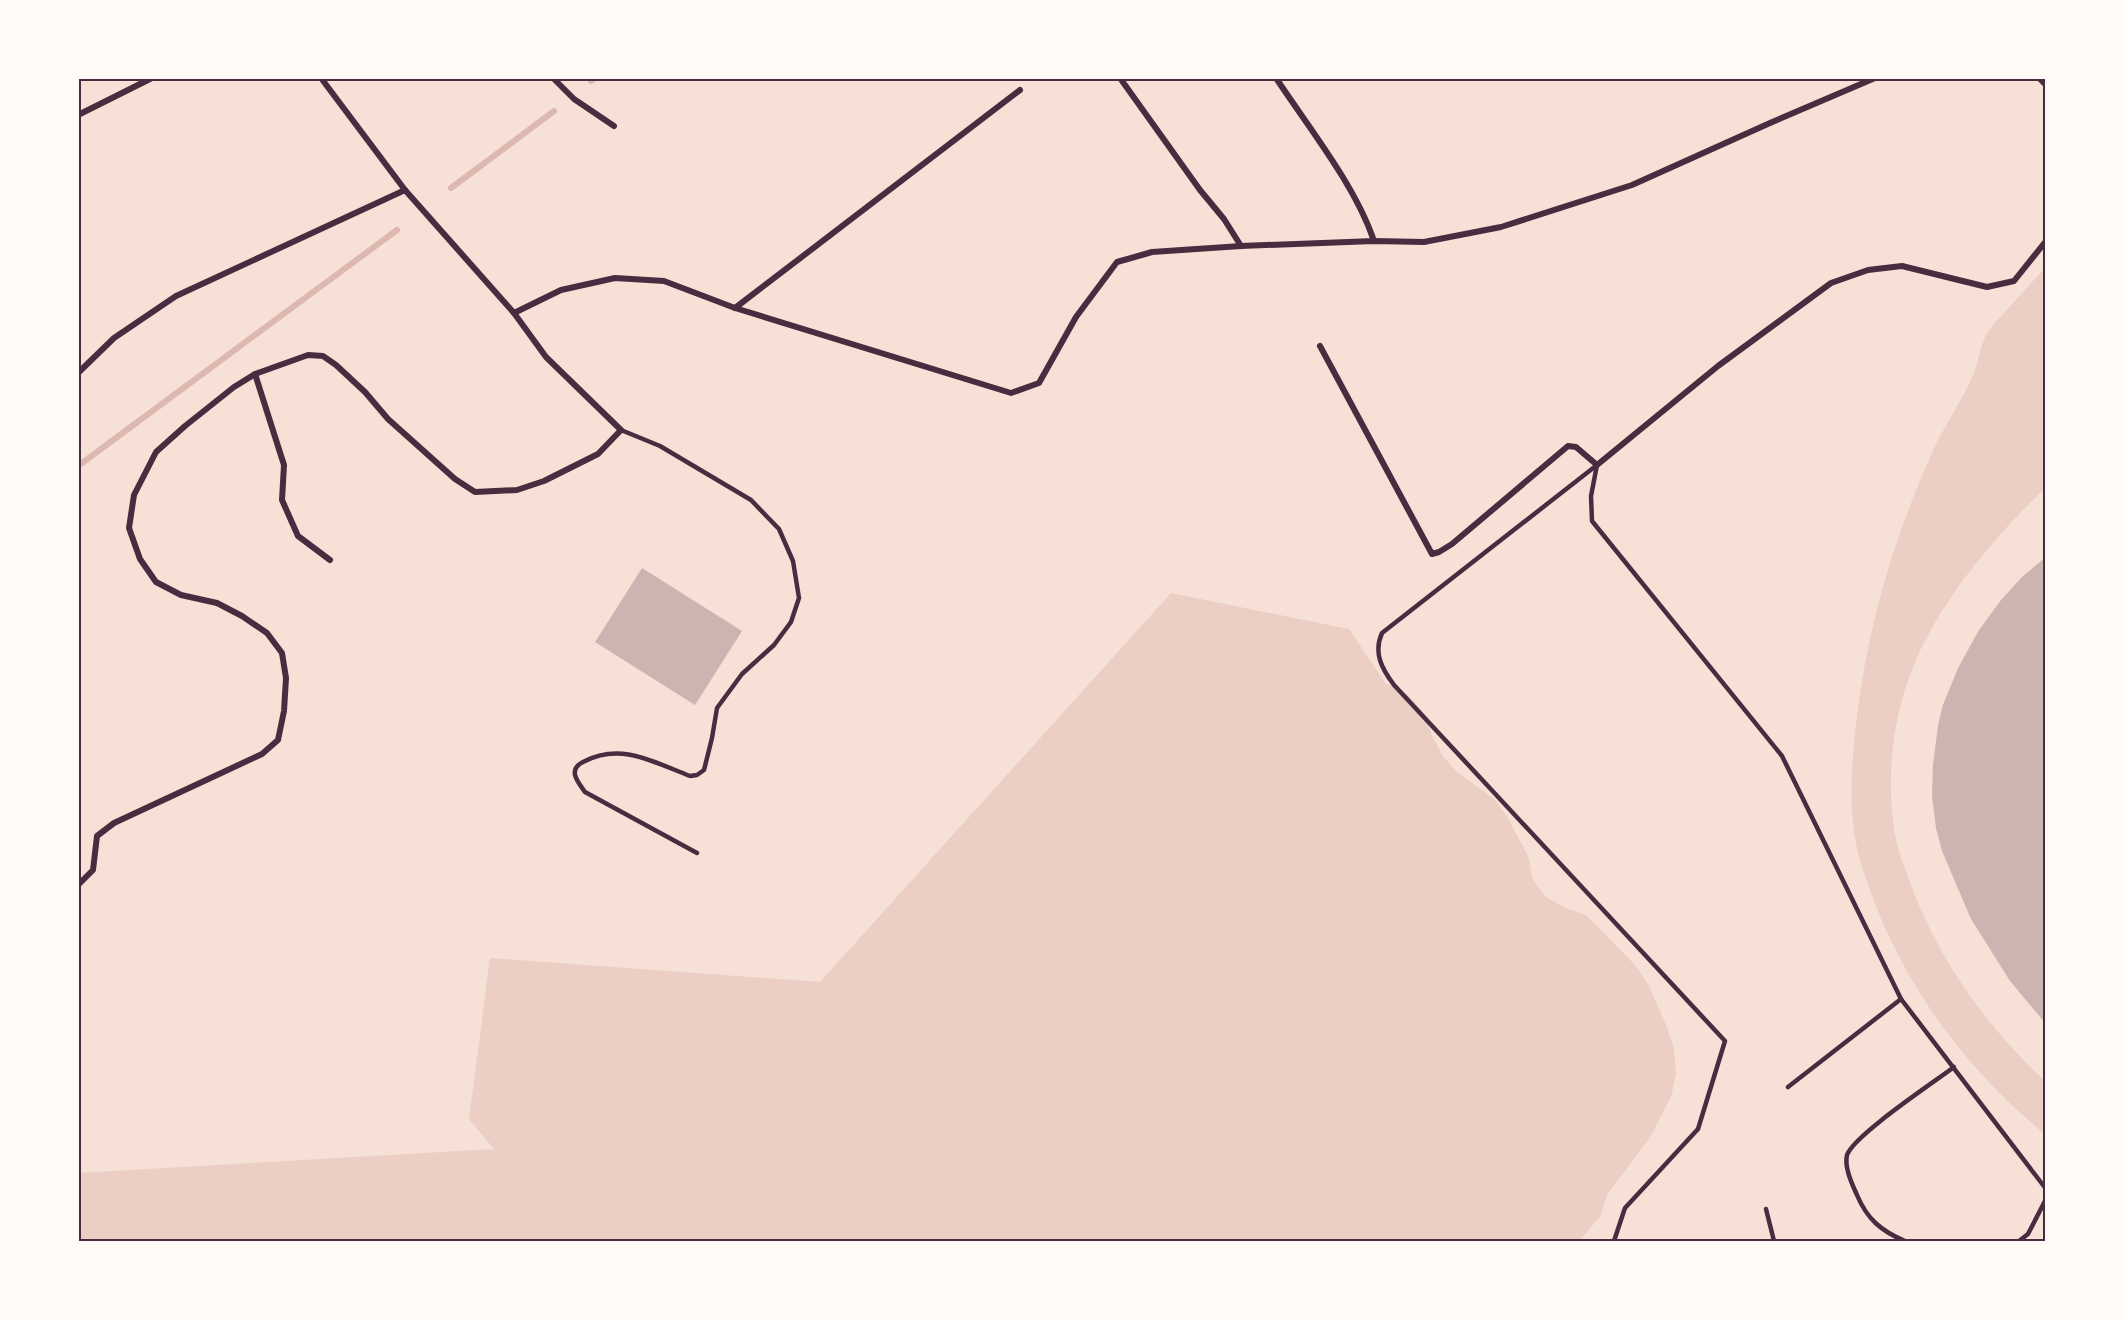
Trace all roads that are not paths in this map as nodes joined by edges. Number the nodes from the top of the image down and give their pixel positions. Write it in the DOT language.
graph roads {
  1 [pos="152,78"];
  2 [pos="321,78"];
  3 [pos="554,78"];
  4 [pos="1120,78"];
  5 [pos="1276,78"];
  6 [pos="1875,78"];
  7 [pos="2039,78"];
  8 [pos="2046,85"];
  9 [pos="1020,90"];
  10 [pos="78,115"];
  11 [pos="614,126"];
  12 [pos="405,190"];
  13 [pos="1374,241"];
  14 [pos="2046,241"];
  15 [pos="1241,246"];
  16 [pos="735,308"];
  17 [pos="514,313"];
  18 [pos="1320,345"];
  19 [pos="78,373"];
  20 [pos="255,374"];
  21 [pos="621,430"];
  22 [pos="1597,465"];
  23 [pos="330,560"];
  24 [pos="697,853"];
  25 [pos="78,885"];
  26 [pos="1901,999"];
  27 [pos="1954,1067"];
  28 [pos="1788,1087"];
  29 [pos="2046,1189"];
  30 [pos="2046,1199"];
  31 [pos="1766,1209"];
  32 [pos="1614,1241"];
  33 [pos="1774,1241"];
  34 [pos="1905,1241"];
  35 [pos="2019,1241"];
  1 -- 10 [label="street"];
  2 -- 12 [label="street"];
  3 -- 11 [label="street"];
  4 -- 15 [label="street"];
  5 -- 13 [label="street"];
  6 -- 13 [label="street"];
  7 -- 8 [label="street"];
  9 -- 16 [label="street"];
  12 -- 17 [label="street"];
  12 -- 19 [label="street"];
  13 -- 15 [label="street"];
  14 -- 22 [label="street"];
  15 -- 16 [label="street"];
  16 -- 17 [label="street"];
  17 -- 21 [label="street"];
  18 -- 22 [label="street"];
  20 -- 21 [label="street"];
  20 -- 23 [label="street"];
  20 -- 25 [label="street"];
  21 -- 24 [label="lane"];
  22 -- 26 [label="lane"];
  22 -- 32 [label="lane"];
  26 -- 27 [label="lane"];
  26 -- 28 [label="lane"];
  27 -- 29 [label="lane"];
  27 -- 34 [label="lane"];
  30 -- 35 [label="lane"];
  31 -- 33 [label="lane"];
}
